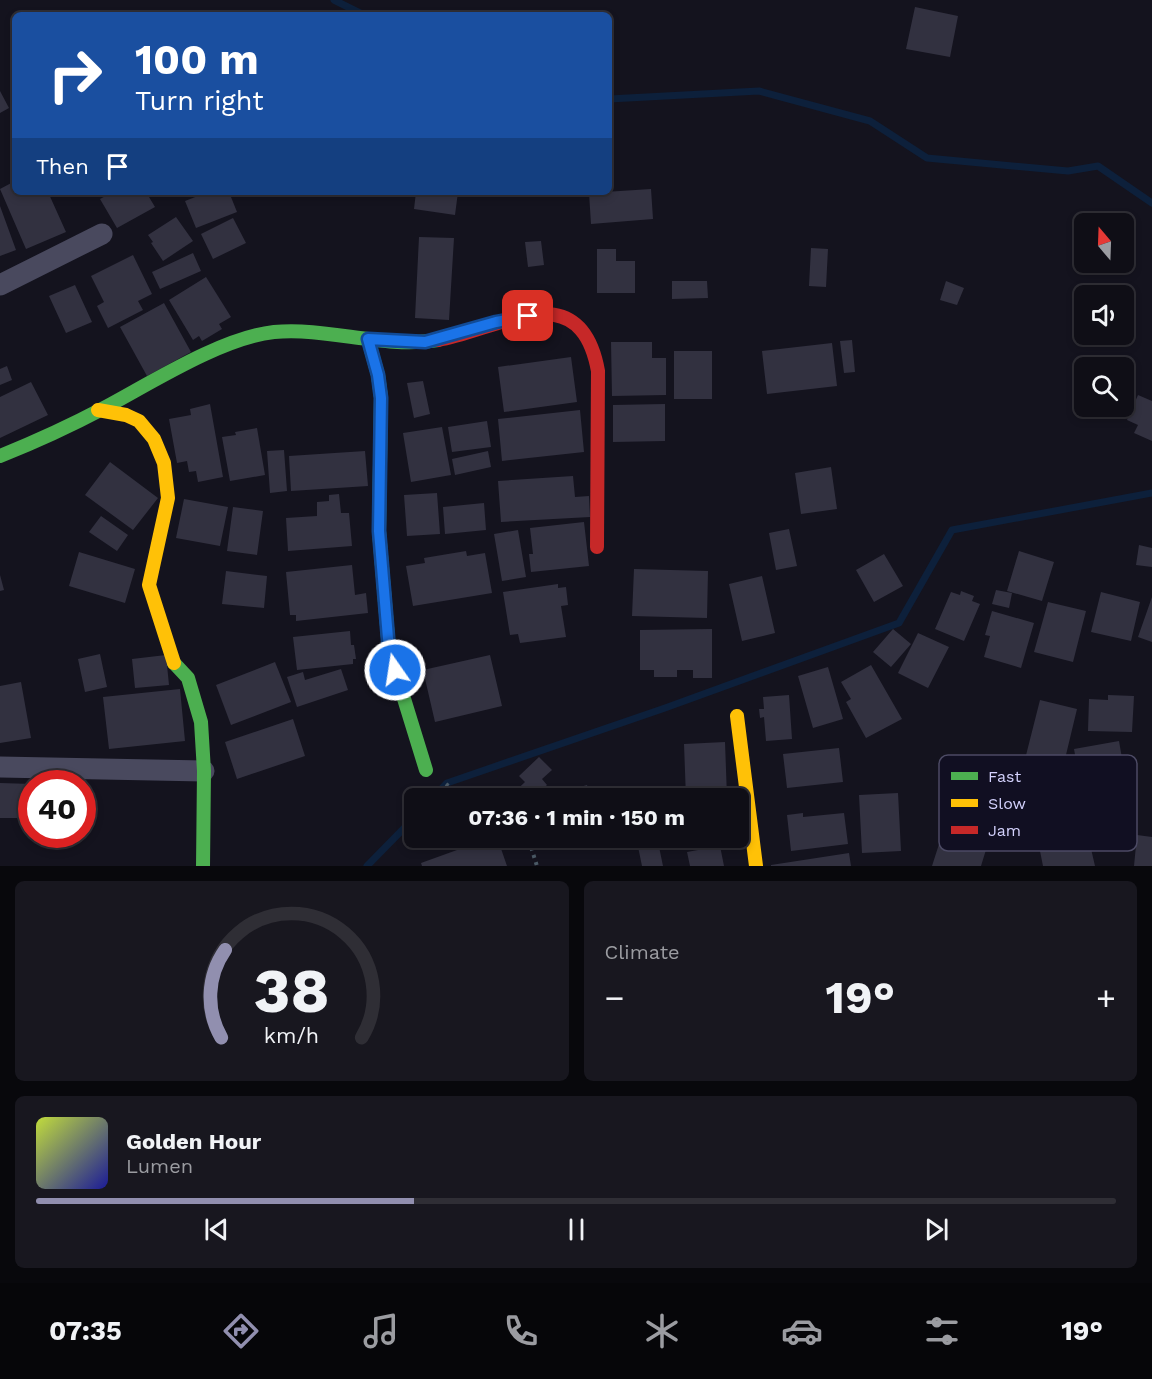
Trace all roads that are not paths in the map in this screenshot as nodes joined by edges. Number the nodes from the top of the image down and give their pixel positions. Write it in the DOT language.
graph roads {
  1 [pos="102,234"];
  2 [pos="0,285"];
  3 [pos="368,339"];
  4 [pos="98,410"];
  5 [pos="0,456"];
  6 [pos="597,547"];
  7 [pos="737,717"];
  8 [pos="0,766"];
  9 [pos="426,770"];
  10 [pos="204,771"];
  11 [pos="203,866"];
  12 [pos="756,866"];
  1 -- 2 [label="street"];
  3 -- 4 [label="street"];
  3 -- 6 [label="street"];
  3 -- 9 [label="street"];
  4 -- 5 [label="street"];
  4 -- 10 [label="street"];
  7 -- 12 [label="street"];
  8 -- 10 [label="street"];
  10 -- 11 [label="street"];
}
